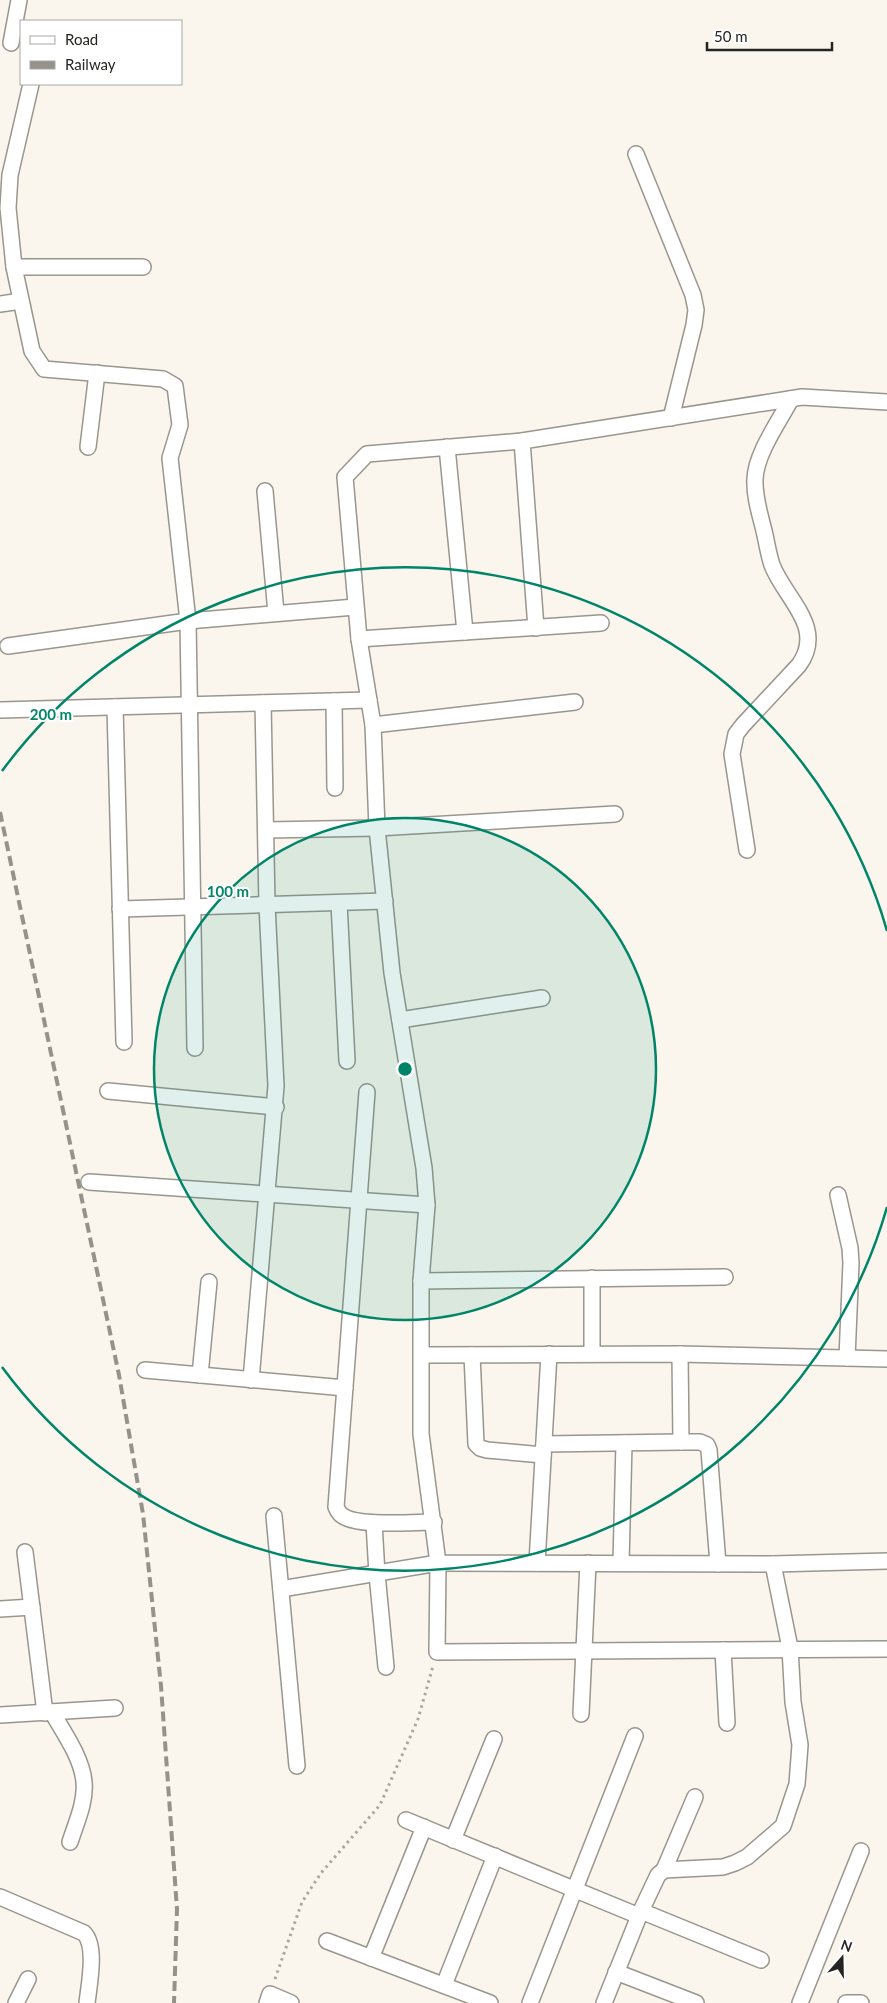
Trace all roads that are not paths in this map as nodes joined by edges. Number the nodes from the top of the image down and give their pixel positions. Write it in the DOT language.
graph roads {
  1 [pos="19,0"];
  2 [pos="11,43"];
  3 [pos="31,85"];
  4 [pos="636,154"];
  5 [pos="14,267"];
  6 [pos="143,267"];
  7 [pos="21,301"];
  8 [pos="0,304"];
  9 [pos="97,373"];
  10 [pos="791,399"];
  11 [pos="887,402"];
  12 [pos="671,418"];
  13 [pos="522,441"];
  14 [pos="88,447"];
  15 [pos="447,447"];
  16 [pos="265,491"];
  17 [pos="355,607"];
  18 [pos="276,613"];
  19 [pos="188,621"];
  20 [pos="601,623"];
  21 [pos="536,628"];
  22 [pos="465,632"];
  23 [pos="359,639"];
  24 [pos="8,646"];
  25 [pos="370,700"];
  26 [pos="334,701"];
  27 [pos="575,702"];
  28 [pos="263,703"];
  29 [pos="189,705"];
  30 [pos="115,707"];
  31 [pos="1,710"];
  32 [pos="372,725"];
  33 [pos="335,788"];
  34 [pos="615,814"];
  35 [pos="378,828"];
  36 [pos="266,830"];
  37 [pos="746,850"];
  38 [pos="385,901"];
  39 [pos="339,903"];
  40 [pos="267,905"];
  41 [pos="193,907"];
  42 [pos="120,909"];
  43 [pos="542,998"];
  44 [pos="400,1020"];
  45 [pos="124,1042"];
  46 [pos="194,1048"];
  47 [pos="347,1061"];
  48 [pos="108,1091"];
  49 [pos="367,1092"];
  50 [pos="276,1107"];
  51 [pos="89,1182"];
  52 [pos="266,1194"];
  53 [pos="838,1196"];
  54 [pos="359,1200"];
  55 [pos="427,1205"];
  56 [pos="725,1277"];
  57 [pos="592,1278"];
  58 [pos="421,1281"];
  59 [pos="209,1282"];
  60 [pos="549,1354"];
  61 [pos="592,1354"];
  62 [pos="680,1354"];
  63 [pos="422,1355"];
  64 [pos="472,1355"];
  65 [pos="848,1358"];
  66 [pos="887,1359"];
  67 [pos="145,1370"];
  68 [pos="200,1375"];
  69 [pos="251,1380"];
  70 [pos="345,1388"];
  71 [pos="681,1442"];
  72 [pos="624,1443"];
  73 [pos="544,1449"];
  74 [pos="274,1516"];
  75 [pos="434,1522"];
  76 [pos="374,1523"];
  77 [pos="25,1552"];
  78 [pos="887,1561"];
  79 [pos="537,1563"];
  80 [pos="588,1563"];
  81 [pos="621,1563"];
  82 [pos="438,1564"];
  83 [pos="718,1564"];
  84 [pos="773,1564"];
  85 [pos="377,1574"];
  86 [pos="281,1589"];
  87 [pos="32,1607"];
  88 [pos="0,1610"];
  89 [pos="790,1648"];
  90 [pos="887,1649"];
  91 [pos="723,1650"];
  92 [pos="584,1651"];
  93 [pos="386,1667"];
  94 [pos="115,1708"];
  95 [pos="49,1712"];
  96 [pos="581,1714"];
  97 [pos="0,1715"];
  98 [pos="727,1723"];
  99 [pos="635,1736"];
  100 [pos="494,1739"];
  101 [pos="297,1766"];
  102 [pos="695,1797"];
  103 [pos="406,1820"];
  104 [pos="424,1827"];
  105 [pos="452,1840"];
  106 [pos="70,1842"];
  107 [pos="861,1851"];
  108 [pos="494,1856"];
  109 [pos="664,1870"];
  110 [pos="575,1890"];
  111 [pos="0,1897"];
  112 [pos="640,1913"];
  113 [pos="327,1940"];
  114 [pos="371,1958"];
  115 [pos="761,1960"];
  116 [pos="616,1972"];
  117 [pos="28,1980"];
  118 [pos="444,1985"];
  119 [pos="268,1999"];
  120 [pos="16,2003"];
  121 [pos="87,2003"];
  122 [pos="291,2003"];
  123 [pos="490,2003"];
  124 [pos="530,2003"];
  125 [pos="604,2003"];
  126 [pos="696,2003"];
  127 [pos="800,2003"];
  128 [pos="846,2003"];
  129 [pos="861,2003"];
  1 -- 2 [label="street"];
  3 -- 5 [label="street"];
  4 -- 12 [label="street"];
  5 -- 6 [label="street"];
  5 -- 7 [label="street"];
  7 -- 8 [label="street"];
  7 -- 9 [label="street"];
  9 -- 14 [label="street"];
  9 -- 19 [label="street"];
  10 -- 11 [label="street"];
  10 -- 12 [label="street"];
  10 -- 37 [label="street"];
  12 -- 13 [label="street"];
  13 -- 15 [label="street"];
  13 -- 21 [label="street"];
  15 -- 17 [label="street"];
  15 -- 22 [label="street"];
  16 -- 18 [label="street"];
  17 -- 18 [label="street"];
  17 -- 23 [label="street"];
  18 -- 19 [label="street"];
  19 -- 24 [label="street"];
  19 -- 29 [label="street"];
  20 -- 21 [label="street"];
  21 -- 22 [label="street"];
  22 -- 23 [label="street"];
  23 -- 25 [label="street"];
  25 -- 26 [label="street"];
  25 -- 32 [label="street"];
  26 -- 28 [label="street"];
  26 -- 33 [label="street"];
  27 -- 32 [label="street"];
  28 -- 29 [label="street"];
  28 -- 36 [label="street"];
  29 -- 30 [label="street"];
  29 -- 41 [label="street"];
  30 -- 31 [label="street"];
  30 -- 42 [label="street"];
  32 -- 35 [label="street"];
  34 -- 35 [label="street"];
  35 -- 36 [label="street"];
  35 -- 38 [label="street"];
  36 -- 40 [label="street"];
  38 -- 39 [label="street"];
  38 -- 44 [label="street"];
  39 -- 40 [label="street"];
  39 -- 47 [label="street"];
  40 -- 41 [label="street"];
  40 -- 50 [label="street"];
  41 -- 42 [label="street"];
  41 -- 46 [label="street"];
  42 -- 45 [label="street"];
  43 -- 44 [label="street"];
  44 -- 55 [label="street"];
  48 -- 50 [label="street"];
  49 -- 54 [label="street"];
  50 -- 52 [label="street"];
  51 -- 52 [label="street"];
  52 -- 54 [label="street"];
  52 -- 69 [label="street"];
  53 -- 65 [label="street"];
  54 -- 55 [label="street"];
  54 -- 70 [label="street"];
  55 -- 58 [label="street"];
  56 -- 57 [label="street"];
  57 -- 58 [label="street"];
  57 -- 61 [label="street"];
  58 -- 63 [label="street"];
  59 -- 68 [label="street"];
  60 -- 61 [label="street"];
  60 -- 64 [label="street"];
  60 -- 73 [label="street"];
  61 -- 62 [label="street"];
  62 -- 65 [label="street"];
  62 -- 71 [label="street"];
  63 -- 64 [label="street"];
  63 -- 75 [label="street"];
  64 -- 73 [label="street"];
  65 -- 66 [label="street"];
  67 -- 68 [label="street"];
  68 -- 69 [label="street"];
  69 -- 70 [label="street"];
  70 -- 76 [label="street"];
  71 -- 72 [label="street"];
  71 -- 83 [label="street"];
  72 -- 73 [label="street"];
  72 -- 81 [label="street"];
  73 -- 79 [label="street"];
  74 -- 86 [label="street"];
  75 -- 76 [label="street"];
  75 -- 82 [label="street"];
  76 -- 85 [label="street"];
  77 -- 87 [label="street"];
  78 -- 84 [label="street"];
  79 -- 80 [label="street"];
  79 -- 82 [label="street"];
  80 -- 81 [label="street"];
  80 -- 92 [label="street"];
  81 -- 83 [label="street"];
  82 -- 85 [label="street"];
  82 -- 92 [label="street"];
  83 -- 84 [label="street"];
  84 -- 89 [label="street"];
  85 -- 86 [label="street"];
  85 -- 93 [label="street"];
  86 -- 101 [label="street"];
  87 -- 88 [label="street"];
  87 -- 95 [label="street"];
  89 -- 90 [label="street"];
  89 -- 91 [label="street"];
  89 -- 109 [label="street"];
  91 -- 92 [label="street"];
  91 -- 98 [label="street"];
  92 -- 96 [label="street"];
  94 -- 95 [label="street"];
  95 -- 97 [label="street"];
  95 -- 106 [label="street"];
  99 -- 110 [label="street"];
  100 -- 105 [label="street"];
  102 -- 109 [label="street"];
  103 -- 104 [label="street"];
  104 -- 105 [label="street"];
  104 -- 114 [label="street"];
  105 -- 108 [label="street"];
  107 -- 127 [label="street"];
  108 -- 110 [label="street"];
  108 -- 118 [label="street"];
  109 -- 112 [label="street"];
  110 -- 112 [label="street"];
  110 -- 124 [label="street"];
  111 -- 121 [label="street"];
  112 -- 115 [label="street"];
  112 -- 116 [label="street"];
  113 -- 114 [label="street"];
  114 -- 118 [label="street"];
  116 -- 125 [label="street"];
  116 -- 126 [label="street"];
  117 -- 120 [label="street"];
  118 -- 123 [label="street"];
  119 -- 122 [label="street"];
  128 -- 129 [label="street"];
}
